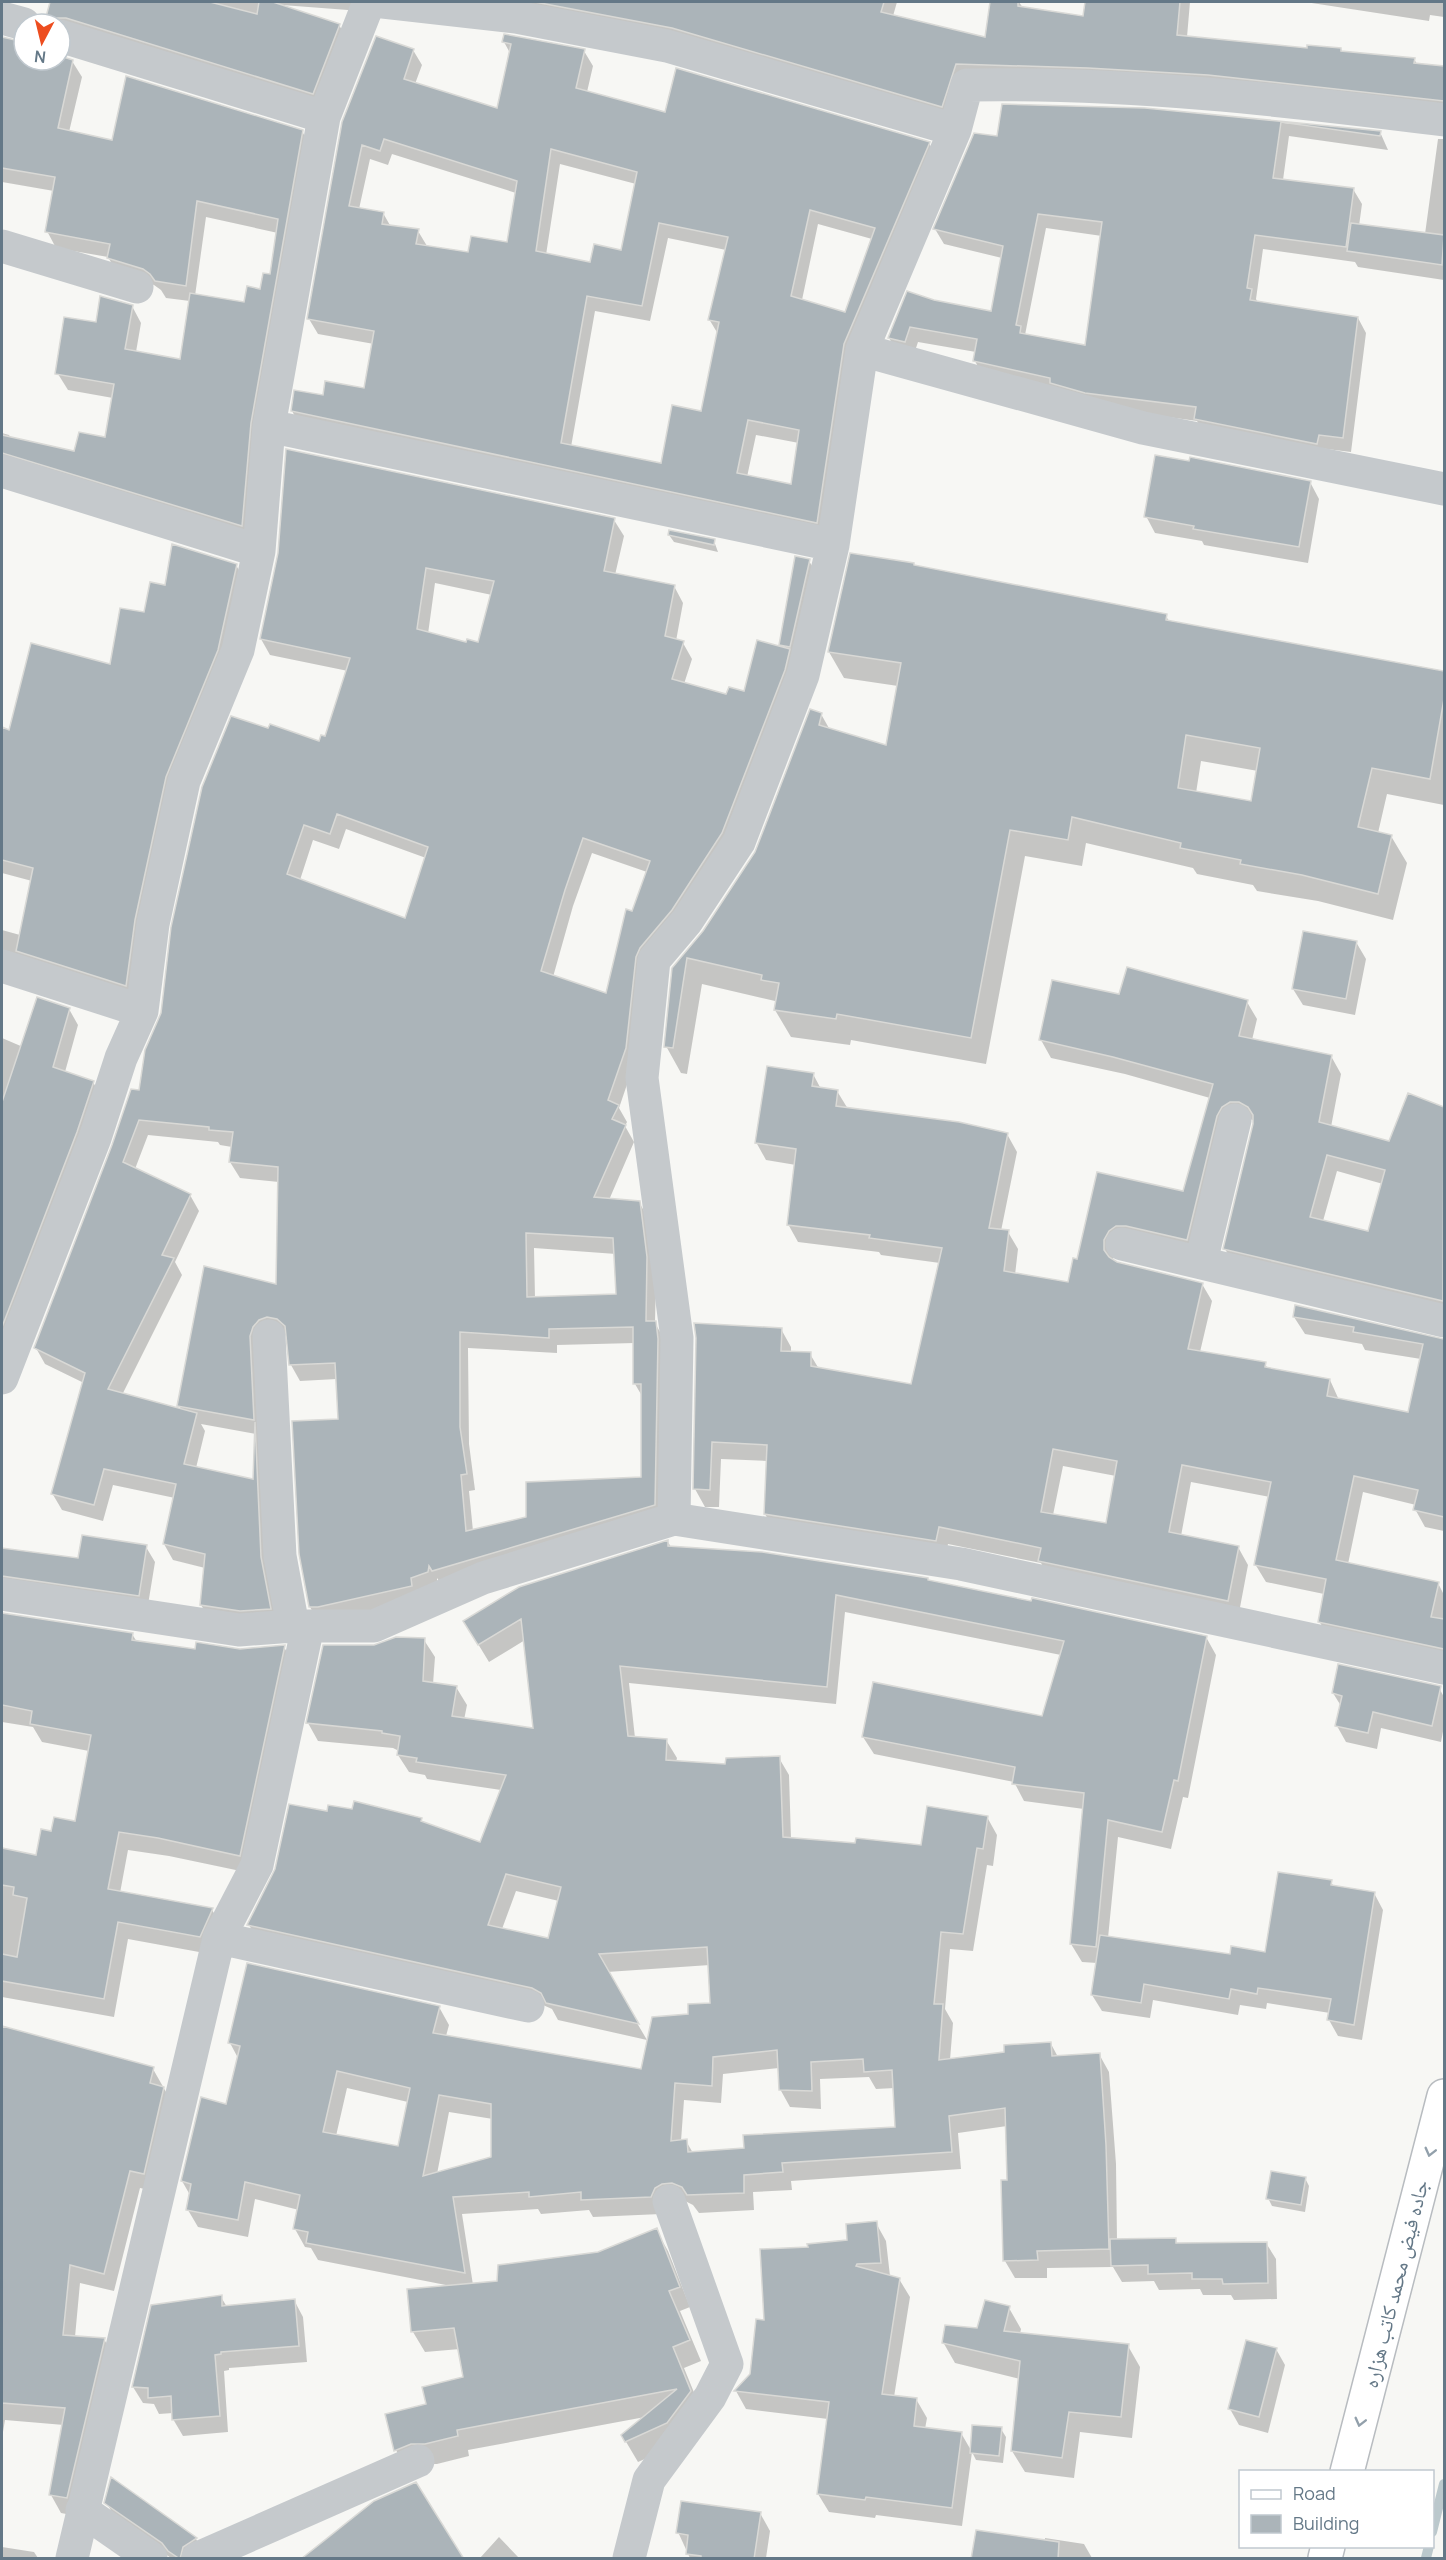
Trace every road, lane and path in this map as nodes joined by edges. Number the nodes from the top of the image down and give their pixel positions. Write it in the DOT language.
graph roads {
  1 [pos="369,2"];
  2 [pos="382,2"];
  3 [pos="72,40"];
  4 [pos="324,117"];
  5 [pos="1444,120"];
  6 [pos="955,130"];
  7 [pos="2,246"];
  8 [pos="137,287"];
  9 [pos="862,350"];
  10 [pos="269,426"];
  11 [pos="2,471"];
  12 [pos="1444,489"];
  13 [pos="833,545"];
  14 [pos="259,550"];
  15 [pos="2,966"];
  16 [pos="142,1011"];
  17 [pos="1235,1120"];
  18 [pos="1122,1244"];
  19 [pos="1201,1262"];
  20 [pos="1444,1320"];
  21 [pos="269,1336"];
  22 [pos="2,1378"];
  23 [pos="674,1519"];
  24 [pos="2,1594"];
  25 [pos="301,1626"];
  26 [pos="1444,1668"];
  27 [pos="219,1938"];
  28 [pos="528,2006"];
  29 [pos="1444,2096"];
  30 [pos="669,2201"];
  31 [pos="418,2460"];
  32 [pos="1348,2470"];
  33 [pos="82,2510"];
  34 [pos="72,2559"];
  35 [pos="151,2559"];
  36 [pos="198,2559"];
  37 [pos="629,2559"];
  1 -- 4 [label="street"];
  2 -- 6 [label="street"];
  3 -- 4 [label="street"];
  4 -- 10 [label="street"];
  5 -- 6 [label="street"];
  6 -- 9 [label="street"];
  7 -- 8 [label="street"];
  9 -- 12 [label="street"];
  9 -- 13 [label="street"];
  10 -- 13 [label="street"];
  10 -- 14 [label="street"];
  11 -- 14 [label="street"];
  13 -- 23 [label="street"];
  14 -- 16 [label="street"];
  15 -- 16 [label="street"];
  16 -- 22 [label="street"];
  17 -- 19 [label="street"];
  18 -- 19 [label="street"];
  19 -- 20 [label="street"];
  21 -- 25 [label="street"];
  23 -- 25 [label="street"];
  23 -- 26 [label="street"];
  24 -- 25 [label="street"];
  25 -- 27 [label="street"];
  27 -- 28 [label="street"];
  27 -- 33 [label="street"];
  29 -- 32 [label="main road, جاده فیض محمد کاتب هزاره, one-way"];
  30 -- 37 [label="street"];
  31 -- 36 [label="street"];
  33 -- 34 [label="street"];
  33 -- 35 [label="street"];
}
